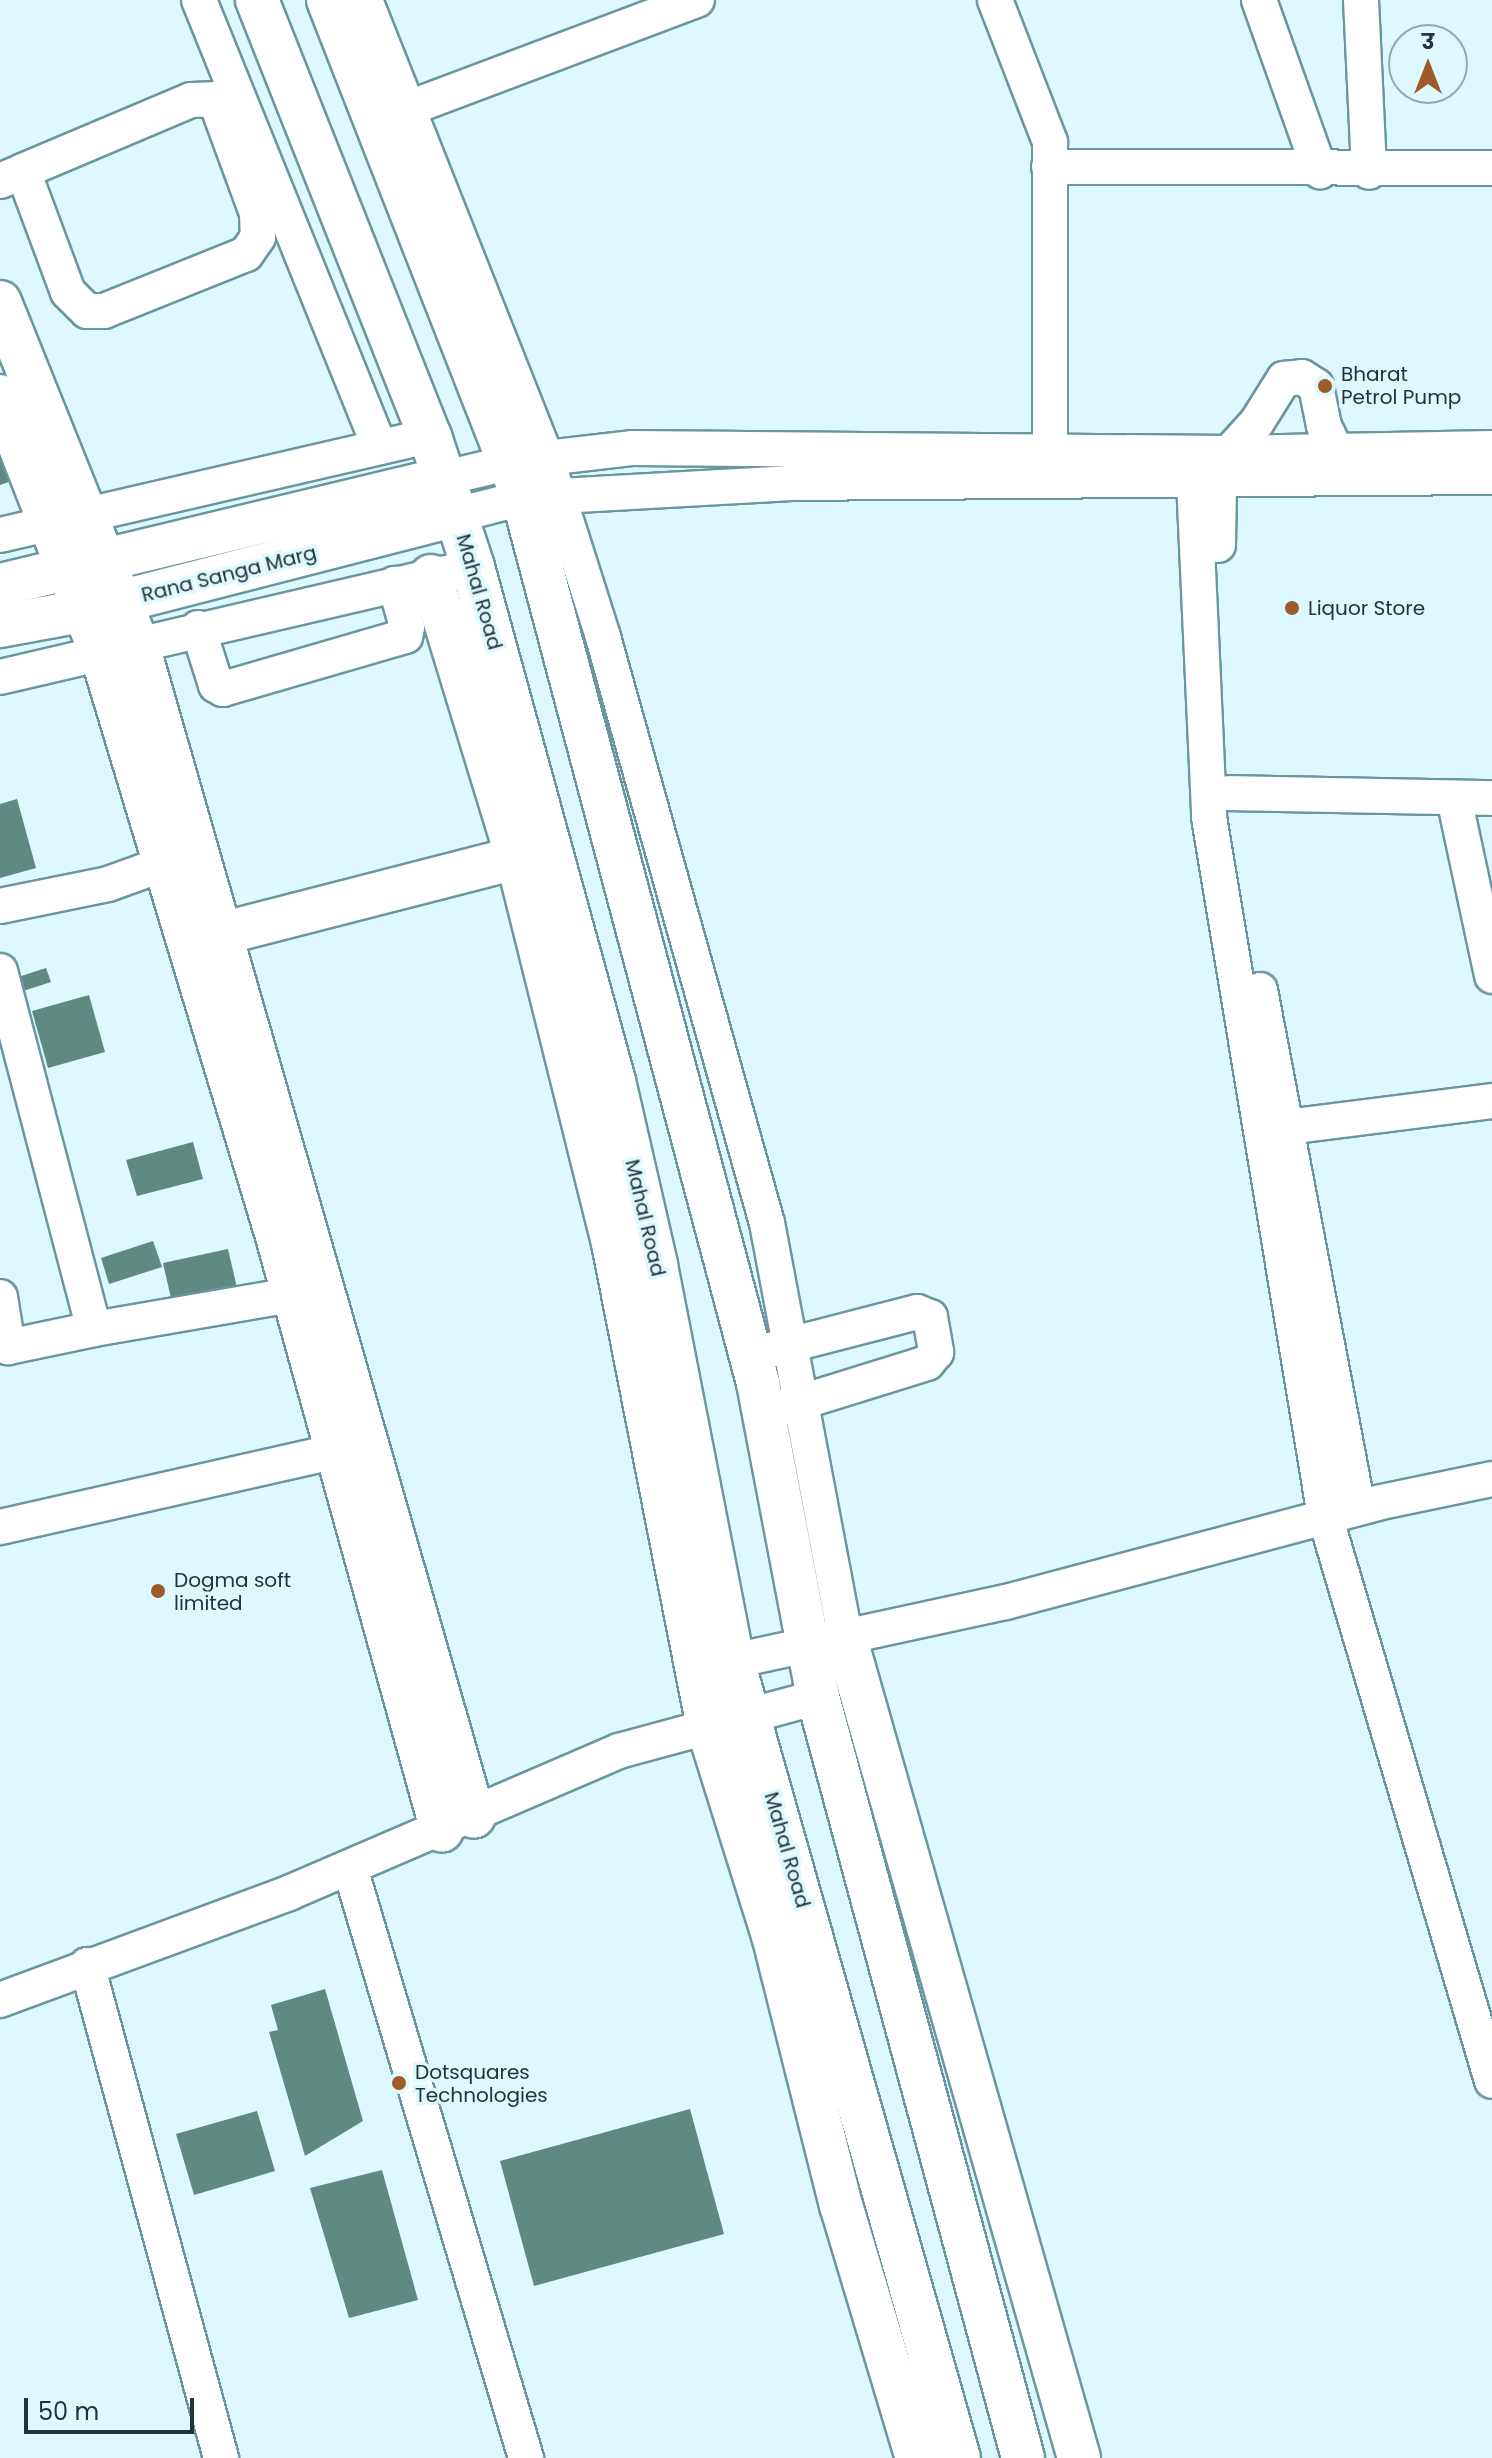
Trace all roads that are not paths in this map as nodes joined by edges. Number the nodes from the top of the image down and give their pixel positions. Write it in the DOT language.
graph roads {
  1 [pos="199,0"];
  2 [pos="257,0"];
  3 [pos="328,0"];
  4 [pos="365,0"];
  5 [pos="995,0"];
  6 [pos="1259,0"];
  7 [pos="1361,0"];
  8 [pos="681,3"];
  9 [pos="226,96"];
  10 [pos="392,115"];
  11 [pos="1049,167"];
  12 [pos="1492,168"];
  13 [pos="1320,171"];
  14 [pos="1369,172"];
  15 [pos="11,176"];
  16 [pos="0,302"];
  17 [pos="0,396"];
  18 [pos="430,436"];
  19 [pos="380,447"];
  20 [pos="1492,448"];
  21 [pos="1336,451"];
  22 [pos="1050,452"];
  23 [pos="1214,472"];
  24 [pos="1492,477"];
  25 [pos="535,478"];
  26 [pos="451,497"];
  27 [pos="69,518"];
  28 [pos="0,535"];
  29 [pos="87,566"];
  30 [pos="473,567"];
  31 [pos="413,580"];
  32 [pos="0,585"];
  33 [pos="104,606"];
  34 [pos="0,626"];
  35 [pos="198,628"];
  36 [pos="120,649"];
  37 [pos="0,677"];
  38 [pos="640,773"];
  39 [pos="598,785"];
  40 [pos="1229,793"];
  41 [pos="1454,798"];
  42 [pos="1492,798"];
  43 [pos="517,858"];
  44 [pos="164,864"];
  45 [pos="0,906"];
  46 [pos="220,934"];
  47 [pos="0,971"];
  48 [pos="1492,976"];
  49 [pos="582,1037"];
  50 [pos="1492,1101"];
  51 [pos="1287,1127"];
  52 [pos="291,1295"];
  53 [pos="0,1297"];
  54 [pos="94,1329"];
  55 [pos="4,1349"];
  56 [pos="770,1350"];
  57 [pos="782,1408"];
  58 [pos="338,1451"];
  59 [pos="1492,1479"];
  60 [pos="1358,1508"];
  61 [pos="1325,1516"];
  62 [pos="0,1527"];
  63 [pos="826,1640"];
  64 [pos="733,1661"];
  65 [pos="818,1697"];
  66 [pos="749,1716"];
  67 [pos="708,1728"];
  68 [pos="458,1824"];
  69 [pos="350,1868"];
  70 [pos="87,1965"];
  71 [pos="0,2000"];
  72 [pos="1492,2081"];
  73 [pos="221,2458"];
  74 [pos="526,2458"];
  75 [pos="917,2458"];
  76 [pos="959,2458"];
  77 [pos="1023,2458"];
  78 [pos="1079,2458"];
  1 -- 9 [label="street"];
  2 -- 18 [label="main road, Mahal Road"];
  3 -- 10 [label="main road"];
  4 -- 10 [label="street"];
  5 -- 11 [label="street"];
  6 -- 13 [label="street"];
  7 -- 14 [label="street"];
  8 -- 10 [label="street"];
  9 -- 15 [label="street"];
  9 -- 15 [label="street"];
  9 -- 19 [label="street"];
  10 -- 25 [label="main road"];
  11 -- 13 [label="street"];
  11 -- 22 [label="street"];
  12 -- 14 [label="street"];
  13 -- 14 [label="street"];
  16 -- 27 [label="main road"];
  17 -- 27 [label="main road"];
  18 -- 19 [label="street"];
  18 -- 26 [label="main road, Mahal Road"];
  19 -- 27 [label="street"];
  20 -- 21 [label="street"];
  21 -- 23 [label="street"];
  21 -- 23 [label="street"];
  22 -- 23 [label="street"];
  22 -- 25 [label="street"];
  23 -- 24 [label="street"];
  23 -- 25 [label="street"];
  23 -- 40 [label="street"];
  23 -- 61 [label="street"];
  25 -- 26 [label="street"];
  25 -- 38 [label="street"];
  25 -- 39 [label="main road"];
  26 -- 29 [label="main road, Rana Sanga Marg"];
  26 -- 30 [label="main road, Mahal Road"];
  26 -- 33 [label="main road, Rana Sanga Marg"];
  27 -- 28 [label="street"];
  27 -- 29 [label="main road"];
  29 -- 32 [label="main road, Rana Sanga Marg"];
  29 -- 33 [label="main road"];
  30 -- 31 [label="street"];
  30 -- 49 [label="main road, Mahal Road"];
  31 -- 35 [label="street"];
  31 -- 35 [label="street"];
  31 -- 43 [label="main road"];
  33 -- 34 [label="main road, Rana Sanga Marg"];
  33 -- 36 [label="main road"];
  35 -- 36 [label="street"];
  36 -- 37 [label="street"];
  36 -- 44 [label="main road"];
  36 -- 46 [label="main road"];
  38 -- 39 [label="street"];
  38 -- 56 [label="street"];
  39 -- 56 [label="main road"];
  40 -- 41 [label="street"];
  40 -- 51 [label="street"];
  41 -- 42 [label="street"];
  41 -- 48 [label="street"];
  43 -- 46 [label="main road"];
  43 -- 49 [label="main road"];
  44 -- 45 [label="street"];
  44 -- 52 [label="main road"];
  46 -- 68 [label="main road"];
  47 -- 54 [label="street"];
  49 -- 64 [label="main road, Mahal Road"];
  49 -- 67 [label="main road"];
  50 -- 51 [label="street"];
  51 -- 60 [label="street"];
  52 -- 54 [label="street"];
  52 -- 58 [label="main road"];
  53 -- 55 [label="street"];
  54 -- 55 [label="street"];
  56 -- 57 [label="main road"];
  56 -- 57 [label="street"];
  57 -- 63 [label="main road"];
  58 -- 62 [label="street"];
  58 -- 68 [label="main road"];
  59 -- 60 [label="street"];
  60 -- 61 [label="street"];
  61 -- 63 [label="street"];
  61 -- 72 [label="street"];
  63 -- 64 [label="street"];
  63 -- 65 [label="main road"];
  63 -- 78 [label="main road"];
  64 -- 66 [label="main road, Mahal Road"];
  65 -- 66 [label="street"];
  65 -- 77 [label="main road"];
  66 -- 67 [label="street"];
  66 -- 76 [label="main road, Mahal Road"];
  67 -- 68 [label="street"];
  67 -- 75 [label="main road"];
  68 -- 69 [label="street"];
  69 -- 70 [label="street"];
  69 -- 74 [label="street"];
  70 -- 71 [label="street"];
  70 -- 73 [label="street"];
}
